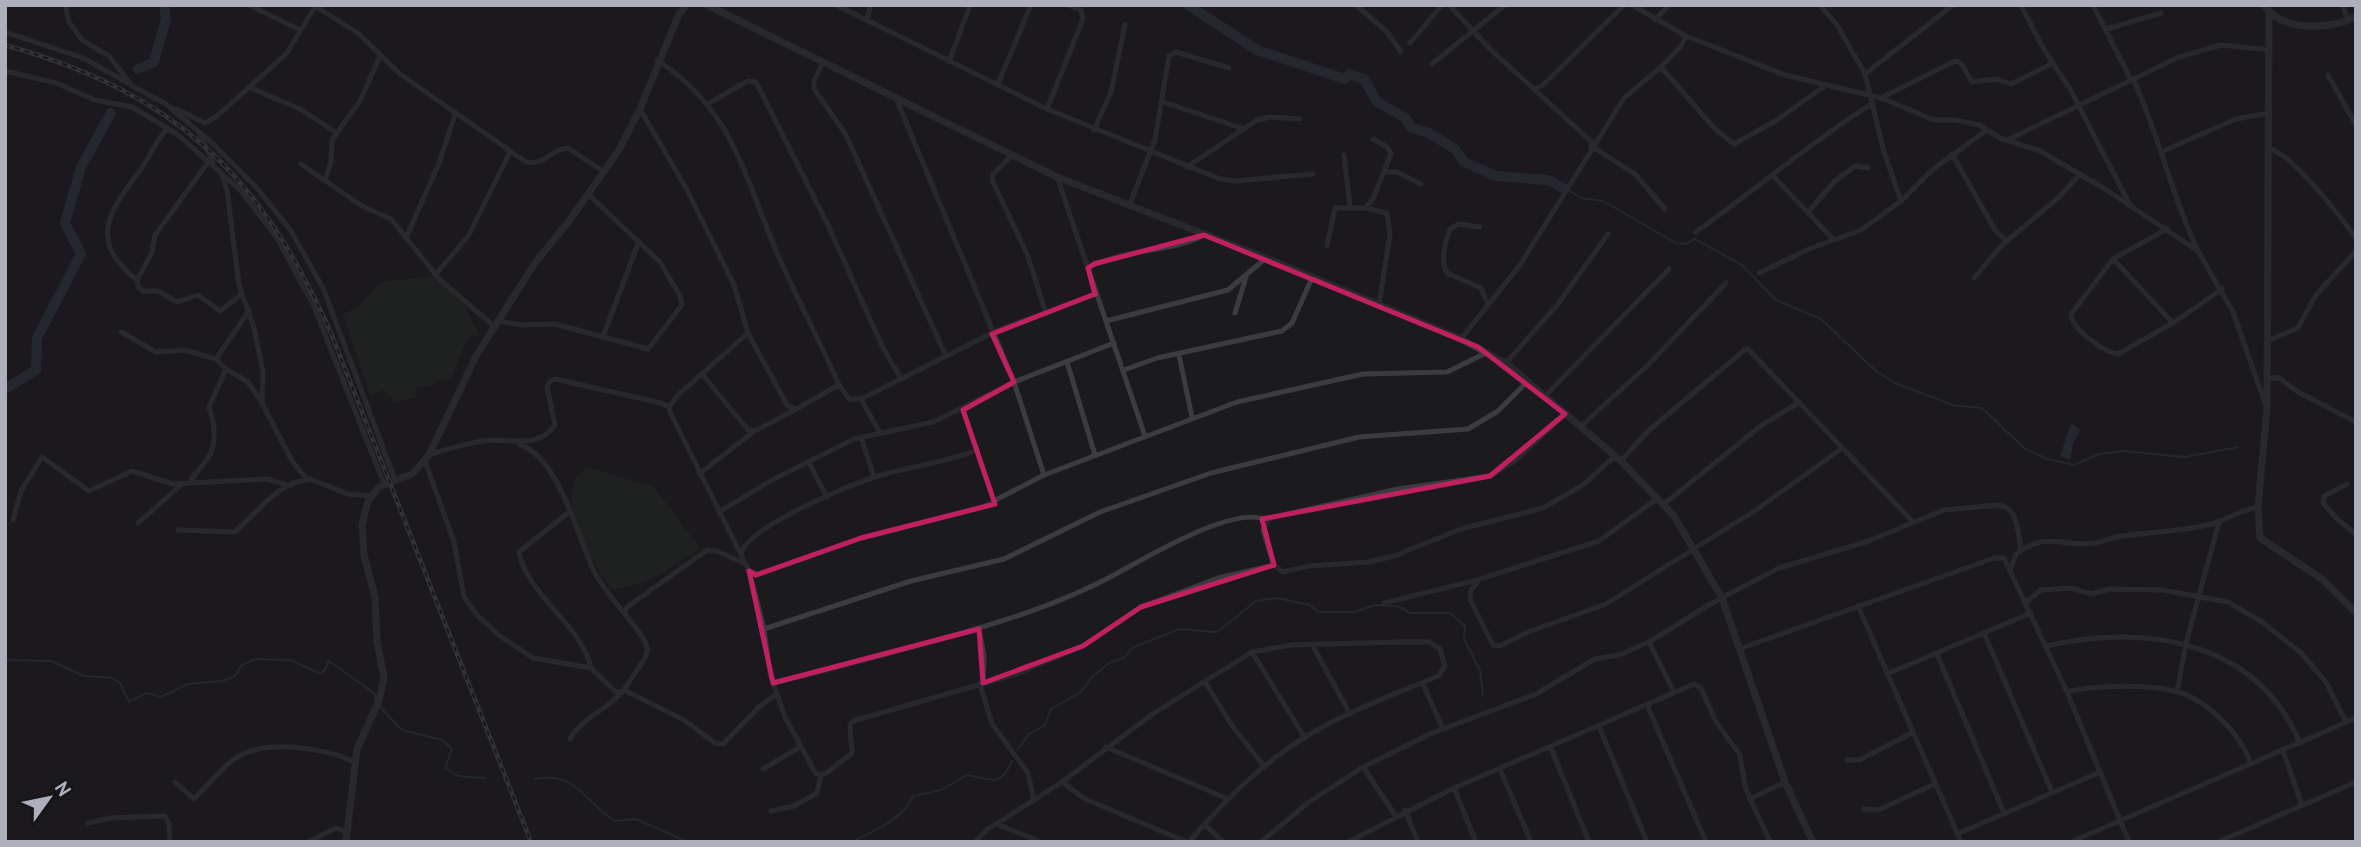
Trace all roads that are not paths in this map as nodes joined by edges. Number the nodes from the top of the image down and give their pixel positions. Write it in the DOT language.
graph roads {
  1 [pos="65,5"];
  2 [pos="249,5"];
  3 [pos="685,5"];
  4 [pos="707,5"];
  5 [pos="836,5"];
  6 [pos="871,5"];
  7 [pos="970,5"];
  8 [pos="1031,5"];
  9 [pos="1068,5"];
  10 [pos="1356,5"];
  11 [pos="1442,5"];
  12 [pos="1449,5"];
  13 [pos="1505,5"];
  14 [pos="1624,5"];
  15 [pos="1632,5"];
  16 [pos="1669,5"];
  17 [pos="1821,5"];
  18 [pos="1953,5"];
  19 [pos="2021,5"];
  20 [pos="2093,5"];
  21 [pos="2343,5"];
  22 [pos="316,6"];
  23 [pos="2267,9"];
  24 [pos="2161,13"];
  25 [pos="867,19"];
  26 [pos="2352,19"];
  27 [pos="1655,20"];
  28 [pos="1125,24"];
  29 [pos="2107,29"];
  30 [pos="300,30"];
  31 [pos="5,32"];
  32 [pos="1473,33"];
  33 [pos="1686,36"];
  34 [pos="1410,43"];
  35 [pos="2270,50"];
  36 [pos="1401,52"];
  37 [pos="380,56"];
  38 [pos="657,60"];
  39 [pos="823,62"];
  40 [pos="949,62"];
  41 [pos="2053,62"];
  42 [pos="1432,64"];
  43 [pos="1661,67"];
  44 [pos="1229,68"];
  45 [pos="5,71"];
  46 [pos="1865,74"];
  47 [pos="2328,75"];
  48 [pos="2132,79"];
  49 [pos="998,84"];
  50 [pos="1826,85"];
  51 [pos="132,86"];
  52 [pos="248,87"];
  53 [pos="1534,89"];
  54 [pos="1872,95"];
  55 [pos="896,98"];
  56 [pos="1881,98"];
  57 [pos="1163,102"];
  58 [pos="709,103"];
  59 [pos="1873,103"];
  60 [pos="166,104"];
  61 [pos="2078,107"];
  62 [pos="639,109"];
  63 [pos="1047,109"];
  64 [pos="2270,113"];
  65 [pos="455,114"];
  66 [pos="1300,119"];
  67 [pos="2356,125"];
  68 [pos="168,128"];
  69 [pos="1244,129"];
  70 [pos="197,130"];
  71 [pos="1094,130"];
  72 [pos="1987,130"];
  73 [pos="337,134"];
  74 [pos="1373,138"];
  75 [pos="2007,140"];
  76 [pos="1592,144"];
  77 [pos="2268,148"];
  78 [pos="1151,151"];
  79 [pos="510,152"];
  80 [pos="2161,152"];
  81 [pos="1344,155"];
  82 [pos="1952,155"];
  83 [pos="1011,156"];
  84 [pos="209,160"];
  85 [pos="301,164"];
  86 [pos="215,165"];
  87 [pos="1186,167"];
  88 [pos="1868,167"];
  89 [pos="221,171"];
  90 [pos="604,172"];
  91 [pos="1385,172"];
  92 [pos="1313,174"];
  93 [pos="2080,174"];
  94 [pos="1057,177"];
  95 [pos="1773,177"];
  96 [pos="325,180"];
  97 [pos="1421,184"];
  98 [pos="588,194"];
  99 [pos="1373,200"];
  100 [pos="1901,201"];
  101 [pos="1129,206"];
  102 [pos="2131,206"];
  103 [pos="1350,207"];
  104 [pos="1365,208"];
  105 [pos="1379,209"];
  106 [pos="1665,209"];
  107 [pos="1808,212"];
  108 [pos="1480,227"];
  109 [pos="2167,229"];
  110 [pos="1696,232"];
  111 [pos="1608,234"];
  112 [pos="1204,235"];
  113 [pos="406,238"];
  114 [pos="2356,238"];
  115 [pos="1833,239"];
  116 [pos="639,241"];
  117 [pos="2007,241"];
  118 [pos="1327,246"];
  119 [pos="2198,251"];
  120 [pos="2356,251"];
  121 [pos="1266,258"];
  122 [pos="2113,259"];
  123 [pos="1088,268"];
  124 [pos="1669,269"];
  125 [pos="1759,273"];
  126 [pos="436,275"];
  127 [pos="1246,278"];
  128 [pos="1312,278"];
  129 [pos="1974,278"];
  130 [pos="137,280"];
  131 [pos="1726,283"];
  132 [pos="2222,289"];
  133 [pos="242,294"];
  134 [pos="1095,294"];
  135 [pos="1488,304"];
  136 [pos="1379,305"];
  137 [pos="249,311"];
  138 [pos="1046,313"];
  139 [pos="1235,313"];
  140 [pos="1106,321"];
  141 [pos="2173,323"];
  142 [pos="497,324"];
  143 [pos="121,332"];
  144 [pos="748,333"];
  145 [pos="604,334"];
  146 [pos="992,334"];
  147 [pos="1461,339"];
  148 [pos="2267,341"];
  149 [pos="1114,343"];
  150 [pos="1488,352"];
  151 [pos="945,354"];
  152 [pos="1179,355"];
  153 [pos="216,359"];
  154 [pos="1067,362"];
  155 [pos="1506,363"];
  156 [pos="226,369"];
  157 [pos="1125,370"];
  158 [pos="702,374"];
  159 [pos="900,377"];
  160 [pos="2268,378"];
  161 [pos="1528,380"];
  162 [pos="1014,382"];
  163 [pos="839,385"];
  164 [pos="1545,396"];
  165 [pos="862,399"];
  166 [pos="262,403"];
  167 [pos="1798,403"];
  168 [pos="669,407"];
  169 [pos="2267,408"];
  170 [pos="796,409"];
  171 [pos="963,410"];
  172 [pos="1565,414"];
  173 [pos="1192,417"];
  174 [pos="2356,422"];
  175 [pos="1580,427"];
  176 [pos="753,432"];
  177 [pos="880,433"];
  178 [pos="1145,436"];
  179 [pos="861,437"];
  180 [pos="518,444"];
  181 [pos="1841,449"];
  182 [pos="977,450"];
  183 [pos="1095,455"];
  184 [pos="427,458"];
  185 [pos="1618,458"];
  186 [pos="808,461"];
  187 [pos="699,474"];
  188 [pos="1044,475"];
  189 [pos="874,477"];
  190 [pos="395,480"];
  191 [pos="311,481"];
  192 [pos="187,483"];
  193 [pos="384,484"];
  194 [pos="2347,484"];
  195 [pos="290,486"];
  196 [pos="371,496"];
  197 [pos="827,497"];
  198 [pos="1658,498"];
  199 [pos="994,502"];
  200 [pos="1664,504"];
  201 [pos="2258,507"];
  202 [pos="570,511"];
  203 [pos="719,512"];
  204 [pos="13,520"];
  205 [pos="1266,520"];
  206 [pos="2219,522"];
  207 [pos="138,523"];
  208 [pos="1913,523"];
  209 [pos="178,530"];
  210 [pos="2356,534"];
  211 [pos="1693,549"];
  212 [pos="2021,551"];
  213 [pos="741,554"];
  214 [pos="746,564"];
  215 [pos="1273,565"];
  216 [pos="749,571"];
  217 [pos="2011,572"];
  218 [pos="1480,579"];
  219 [pos="2201,596"];
  220 [pos="1722,598"];
  221 [pos="2026,601"];
  222 [pos="1384,603"];
  223 [pos="1858,606"];
  224 [pos="2031,613"];
  225 [pos="2356,613"];
  226 [pos="625,614"];
  227 [pos="764,629"];
  228 [pos="979,629"];
  229 [pos="1984,633"];
  230 [pos="1649,642"];
  231 [pos="2186,642"];
  232 [pos="1313,646"];
  233 [pos="2047,646"];
  234 [pos="1739,649"];
  235 [pos="1252,652"];
  236 [pos="1937,653"];
  237 [pos="591,668"];
  238 [pos="1886,674"];
  239 [pos="1206,682"];
  240 [pos="1422,682"];
  241 [pos="773,683"];
  242 [pos="981,684"];
  243 [pos="624,690"];
  244 [pos="1674,692"];
  245 [pos="2067,692"];
  246 [pos="2177,692"];
  247 [pos="777,694"];
  248 [pos="1647,705"];
  249 [pos="1350,713"];
  250 [pos="2356,718"];
  251 [pos="2346,722"];
  252 [pos="1600,726"];
  253 [pos="1443,729"];
  254 [pos="1912,733"];
  255 [pos="1305,737"];
  256 [pos="570,738"];
  257 [pos="2300,743"];
  258 [pos="800,747"];
  259 [pos="1106,747"];
  260 [pos="1551,748"];
  261 [pos="2283,751"];
  262 [pos="1847,760"];
  263 [pos="356,763"];
  264 [pos="2251,764"];
  265 [pos="1265,767"];
  266 [pos="1363,767"];
  267 [pos="763,769"];
  268 [pos="1500,769"];
  269 [pos="2098,773"];
  270 [pos="821,775"];
  271 [pos="175,782"];
  272 [pos="1062,782"];
  273 [pos="1786,782"];
  274 [pos="2356,782"];
  275 [pos="1935,784"];
  276 [pos="1454,788"];
  277 [pos="2052,792"];
  278 [pos="1228,799"];
  279 [pos="1750,799"];
  280 [pos="1034,801"];
  281 [pos="2302,805"];
  282 [pos="1864,809"];
  283 [pos="1405,810"];
  284 [pos="771,811"];
  285 [pos="2004,813"];
  286 [pos="1395,815"];
  287 [pos="2120,821"];
  288 [pos="88,823"];
  289 [pos="1204,824"];
  290 [pos="999,825"];
  291 [pos="346,832"];
  292 [pos="1957,834"];
  293 [pos="170,842"];
  294 [pos="308,842"];
  295 [pos="346,842"];
  296 [pos="975,842"];
  297 [pos="1041,842"];
  298 [pos="1188,842"];
  299 [pos="1223,842"];
  300 [pos="1261,842"];
  301 [pos="1348,842"];
  302 [pos="1418,842"];
  303 [pos="1476,842"];
  304 [pos="1531,842"];
  305 [pos="1589,842"];
  306 [pos="1647,842"];
  307 [pos="1706,842"];
  308 [pos="1770,842"];
  309 [pos="1814,842"];
  310 [pos="1961,842"];
  311 [pos="2071,842"];
  312 [pos="2129,842"];
  313 [pos="2218,842"];
  1 -- 51 [label="street"];
  2 -- 30 [label="street"];
  3 -- 38 [label="street"];
  4 -- 39 [label="street"];
  5 -- 25 [label="street"];
  6 -- 25 [label="street"];
  7 -- 40 [label="street"];
  8 -- 49 [label="street"];
  9 -- 63 [label="street"];
  10 -- 36 [label="street"];
  11 -- 34 [label="street"];
  12 -- 32 [label="street"];
  13 -- 32 [label="street"];
  14 -- 53 [label="street"];
  15 -- 27 [label="street"];
  16 -- 27 [label="street"];
  17 -- 46 [label="street"];
  18 -- 46 [label="street"];
  19 -- 41 [label="street"];
  20 -- 29 [label="street"];
  21 -- 26 [label="street"];
  22 -- 30 [label="street"];
  22 -- 37 [label="street"];
  23 -- 26 [label="street"];
  23 -- 35 [label="street"];
  24 -- 29 [label="street"];
  25 -- 40 [label="street"];
  27 -- 33 [label="street"];
  28 -- 71 [label="street"];
  29 -- 48 [label="street"];
  30 -- 52 [label="street"];
  31 -- 51 [label="street"];
  32 -- 42 [label="street"];
  32 -- 53 [label="street"];
  33 -- 43 [label="street"];
  33 -- 50 [label="street"];
  35 -- 48 [label="street"];
  35 -- 64 [label="street"];
  37 -- 65 [label="street"];
  37 -- 73 [label="street"];
  38 -- 58 [label="street"];
  38 -- 62 [label="street"];
  39 -- 55 [label="street"];
  39 -- 151 [label="street"];
  40 -- 49 [label="street"];
  41 -- 56 [label="street"];
  41 -- 61 [label="street"];
  43 -- 50 [label="street"];
  43 -- 76 [label="street"];
  44 -- 57 [label="street"];
  45 -- 68 [label="street"];
  46 -- 54 [label="street"];
  47 -- 67 [label="street"];
  48 -- 61 [label="street"];
  48 -- 80 [label="street"];
  49 -- 63 [label="street"];
  50 -- 54 [label="street"];
  51 -- 60 [label="street"];
  52 -- 60 [label="street"];
  52 -- 73 [label="street"];
  53 -- 76 [label="street"];
  54 -- 56 [label="street"];
  54 -- 59 [label="street"];
  55 -- 83 [label="street"];
  55 -- 146 [label="street"];
  56 -- 72 [label="street"];
  57 -- 69 [label="street"];
  57 -- 78 [label="street"];
  58 -- 159 [label="street"];
  58 -- 163 [label="street"];
  59 -- 95 [label="street"];
  59 -- 100 [label="street"];
  60 -- 70 [label="street"];
  61 -- 75 [label="street"];
  61 -- 102 [label="street"];
  62 -- 90 [label="street"];
  62 -- 144 [label="street"];
  63 -- 71 [label="street"];
  64 -- 77 [label="street"];
  64 -- 80 [label="street"];
  65 -- 79 [label="street"];
  65 -- 113 [label="street"];
  66 -- 69 [label="street"];
  68 -- 84 [label="street"];
  68 -- 130 [label="street"];
  69 -- 87 [label="street"];
  70 -- 86 [label="street"];
  70 -- 190 [label="street"];
  71 -- 78 [label="street"];
  72 -- 75 [label="street"];
  72 -- 82 [label="street"];
  73 -- 96 [label="street"];
  74 -- 91 [label="street"];
  75 -- 93 [label="street"];
  76 -- 106 [label="street"];
  76 -- 135 [label="street"];
  77 -- 114 [label="street"];
  77 -- 148 [label="street"];
  78 -- 87 [label="street"];
  78 -- 101 [label="street"];
  79 -- 90 [label="street"];
  79 -- 126 [label="street"];
  80 -- 119 [label="street"];
  81 -- 103 [label="street"];
  82 -- 100 [label="street"];
  82 -- 117 [label="street"];
  83 -- 94 [label="street"];
  83 -- 138 [label="street"];
  84 -- 86 [label="street"];
  84 -- 130 [label="street"];
  85 -- 96 [label="street"];
  86 -- 89 [label="street"];
  87 -- 92 [label="street"];
  88 -- 107 [label="street"];
  89 -- 133 [label="street"];
  89 -- 193 [label="street"];
  90 -- 98 [label="street"];
  91 -- 97 [label="street"];
  91 -- 99 [label="street"];
  93 -- 102 [label="street"];
  93 -- 117 [label="street"];
  94 -- 101 [label="street"];
  94 -- 123 [label="street"];
  95 -- 107 [label="street"];
  95 -- 110 [label="street"];
  96 -- 113 [label="street"];
  98 -- 116 [label="street"];
  98 -- 142 [label="street"];
  99 -- 104 [label="street"];
  99 -- 105 [label="street"];
  100 -- 115 [label="street"];
  101 -- 112 [label="street"];
  102 -- 109 [label="street"];
  103 -- 104 [label="street"];
  103 -- 118 [label="street"];
  104 -- 105 [label="street"];
  105 -- 136 [label="street"];
  107 -- 115 [label="street"];
  108 -- 135 [label="street"];
  109 -- 119 [label="street"];
  109 -- 122 [label="street"];
  111 -- 155 [label="street"];
  112 -- 121 [label="street"];
  112 -- 123 [label="street"];
  113 -- 126 [label="street"];
  115 -- 125 [label="street"];
  116 -- 145 [label="street"];
  116 -- 145 [label="street"];
  117 -- 129 [label="street"];
  119 -- 132 [label="street"];
  120 -- 148 [label="street"];
  121 -- 127 [label="street"];
  121 -- 128 [label="street"];
  122 -- 141 [label="street"];
  122 -- 141 [label="street"];
  123 -- 134 [label="street"];
  124 -- 164 [label="street"];
  126 -- 142 [label="street"];
  127 -- 139 [label="street"];
  127 -- 140 [label="street"];
  128 -- 136 [label="street"];
  128 -- 152 [label="street"];
  130 -- 133 [label="street"];
  131 -- 175 [label="street"];
  132 -- 141 [label="street"];
  132 -- 169 [label="street"];
  133 -- 137 [label="street"];
  134 -- 138 [label="street"];
  134 -- 140 [label="street"];
  135 -- 147 [label="street"];
  136 -- 147 [label="street"];
  137 -- 153 [label="street"];
  137 -- 166 [label="street"];
  138 -- 146 [label="street"];
  140 -- 149 [label="street"];
  142 -- 145 [label="street"];
  142 -- 184 [label="street"];
  143 -- 153 [label="street"];
  144 -- 158 [label="street"];
  144 -- 170 [label="street"];
  146 -- 151 [label="street"];
  146 -- 162 [label="street"];
  147 -- 150 [label="street"];
  148 -- 160 [label="street"];
  149 -- 154 [label="street"];
  149 -- 157 [label="street"];
  150 -- 155 [label="street"];
  150 -- 173 [label="street"];
  151 -- 159 [label="street"];
  152 -- 157 [label="street"];
  152 -- 173 [label="street"];
  153 -- 156 [label="street"];
  154 -- 162 [label="street"];
  154 -- 183 [label="street"];
  155 -- 161 [label="street"];
  156 -- 166 [label="street"];
  156 -- 192 [label="street"];
  157 -- 178 [label="street"];
  158 -- 168 [label="street"];
  158 -- 176 [label="street"];
  159 -- 165 [label="street"];
  160 -- 169 [label="street"];
  160 -- 174 [label="street"];
  161 -- 164 [label="street"];
  161 -- 227 [label="street"];
  162 -- 171 [label="street"];
  162 -- 188 [label="street"];
  163 -- 165 [label="street"];
  163 -- 170 [label="street"];
  164 -- 172 [label="street"];
  165 -- 177 [label="street"];
  166 -- 191 [label="street"];
  167 -- 181 [label="street"];
  167 -- 185 [label="street"];
  167 -- 200 [label="street"];
  168 -- 180 [label="street"];
  168 -- 187 [label="street"];
  169 -- 201 [label="street"];
  170 -- 176 [label="street"];
  171 -- 177 [label="street"];
  171 -- 182 [label="street"];
  172 -- 175 [label="street"];
  172 -- 205 [label="street"];
  173 -- 178 [label="street"];
  175 -- 185 [label="street"];
  176 -- 187 [label="street"];
  177 -- 179 [label="street"];
  178 -- 183 [label="street"];
  179 -- 186 [label="street"];
  179 -- 189 [label="street"];
  180 -- 184 [label="street"];
  180 -- 202 [label="street"];
  181 -- 208 [label="street"];
  181 -- 211 [label="street"];
  182 -- 189 [label="street"];
  182 -- 199 [label="street"];
  183 -- 188 [label="street"];
  184 -- 190 [label="street"];
  184 -- 237 [label="street"];
  185 -- 198 [label="street"];
  185 -- 215 [label="street"];
  186 -- 197 [label="street"];
  186 -- 203 [label="street"];
  187 -- 203 [label="street"];
  188 -- 199 [label="street"];
  189 -- 197 [label="street"];
  190 -- 193 [label="street"];
  191 -- 195 [label="street"];
  191 -- 196 [label="street"];
  192 -- 195 [label="street"];
  192 -- 204 [label="street"];
  192 -- 207 [label="street"];
  193 -- 196 [label="street"];
  194 -- 210 [label="street"];
  195 -- 209 [label="street"];
  196 -- 263 [label="street"];
  197 -- 213 [label="street"];
  198 -- 200 [label="street"];
  198 -- 218 [label="street"];
  199 -- 216 [label="street"];
  200 -- 211 [label="street"];
  201 -- 206 [label="street"];
  201 -- 225 [label="street"];
  202 -- 226 [label="street"];
  202 -- 237 [label="street"];
  203 -- 213 [label="street"];
  205 -- 215 [label="street"];
  205 -- 228 [label="street"];
  206 -- 212 [label="street"];
  206 -- 219 [label="street"];
  208 -- 212 [label="street"];
  208 -- 220 [label="street"];
  211 -- 218 [label="street"];
  211 -- 220 [label="street"];
  212 -- 217 [label="street"];
  213 -- 214 [label="street"];
  214 -- 216 [label="street"];
  214 -- 226 [label="street"];
  215 -- 242 [label="street"];
  216 -- 227 [label="street"];
  217 -- 221 [label="street"];
  217 -- 223 [label="street"];
  218 -- 222 [label="street"];
  219 -- 221 [label="street"];
  219 -- 231 [label="street"];
  219 -- 251 [label="street"];
  220 -- 230 [label="street"];
  220 -- 234 [label="street"];
  221 -- 224 [label="street"];
  223 -- 234 [label="street"];
  223 -- 238 [label="street"];
  224 -- 229 [label="street"];
  224 -- 233 [label="street"];
  226 -- 243 [label="street"];
  227 -- 241 [label="street"];
  228 -- 241 [label="street"];
  228 -- 242 [label="street"];
  229 -- 236 [label="street"];
  229 -- 277 [label="street"];
  230 -- 244 [label="street"];
  230 -- 253 [label="street"];
  231 -- 233 [label="street"];
  231 -- 246 [label="street"];
  231 -- 257 [label="street"];
  232 -- 235 [label="street"];
  232 -- 240 [label="street"];
  232 -- 249 [label="street"];
  233 -- 245 [label="street"];
  234 -- 273 [label="street"];
  235 -- 239 [label="street"];
  235 -- 255 [label="street"];
  236 -- 238 [label="street"];
  236 -- 285 [label="street"];
  237 -- 243 [label="street"];
  238 -- 254 [label="street"];
  239 -- 259 [label="street"];
  239 -- 265 [label="street"];
  240 -- 249 [label="street"];
  240 -- 253 [label="street"];
  241 -- 247 [label="street"];
  242 -- 270 [label="street"];
  242 -- 280 [label="street"];
  243 -- 247 [label="street"];
  243 -- 256 [label="street"];
  244 -- 248 [label="street"];
  244 -- 279 [label="street"];
  245 -- 246 [label="street"];
  245 -- 269 [label="street"];
  246 -- 264 [label="street"];
  247 -- 258 [label="street"];
  248 -- 252 [label="street"];
  248 -- 307 [label="street"];
  249 -- 255 [label="street"];
  250 -- 251 [label="street"];
  251 -- 257 [label="street"];
  252 -- 260 [label="street"];
  252 -- 306 [label="street"];
  253 -- 266 [label="street"];
  254 -- 262 [label="street"];
  254 -- 275 [label="street"];
  255 -- 265 [label="street"];
  257 -- 261 [label="street"];
  258 -- 267 [label="street"];
  258 -- 270 [label="street"];
  259 -- 272 [label="street"];
  259 -- 278 [label="street"];
  260 -- 268 [label="street"];
  260 -- 305 [label="street"];
  261 -- 264 [label="street"];
  261 -- 281 [label="street"];
  263 -- 271 [label="street"];
  263 -- 291 [label="street"];
  264 -- 287 [label="street"];
  265 -- 278 [label="street"];
  266 -- 286 [label="street"];
  266 -- 300 [label="street"];
  268 -- 276 [label="street"];
  268 -- 304 [label="street"];
  269 -- 277 [label="street"];
  269 -- 287 [label="street"];
  270 -- 284 [label="street"];
  272 -- 280 [label="street"];
  272 -- 298 [label="street"];
  273 -- 279 [label="street"];
  273 -- 309 [label="street"];
  274 -- 281 [label="street"];
  275 -- 282 [label="street"];
  275 -- 292 [label="street"];
  276 -- 283 [label="street"];
  276 -- 303 [label="street"];
  277 -- 285 [label="street"];
  278 -- 289 [label="street"];
  279 -- 308 [label="street"];
  280 -- 290 [label="street"];
  281 -- 313 [label="street"];
  283 -- 286 [label="street"];
  283 -- 302 [label="street"];
  285 -- 292 [label="street"];
  286 -- 301 [label="street"];
  287 -- 311 [label="street"];
  287 -- 312 [label="street"];
  288 -- 293 [label="street"];
  289 -- 298 [label="street"];
  289 -- 299 [label="street"];
  290 -- 296 [label="street"];
  290 -- 297 [label="street"];
  291 -- 294 [label="street"];
  291 -- 295 [label="street"];
  292 -- 310 [label="street"];
}
